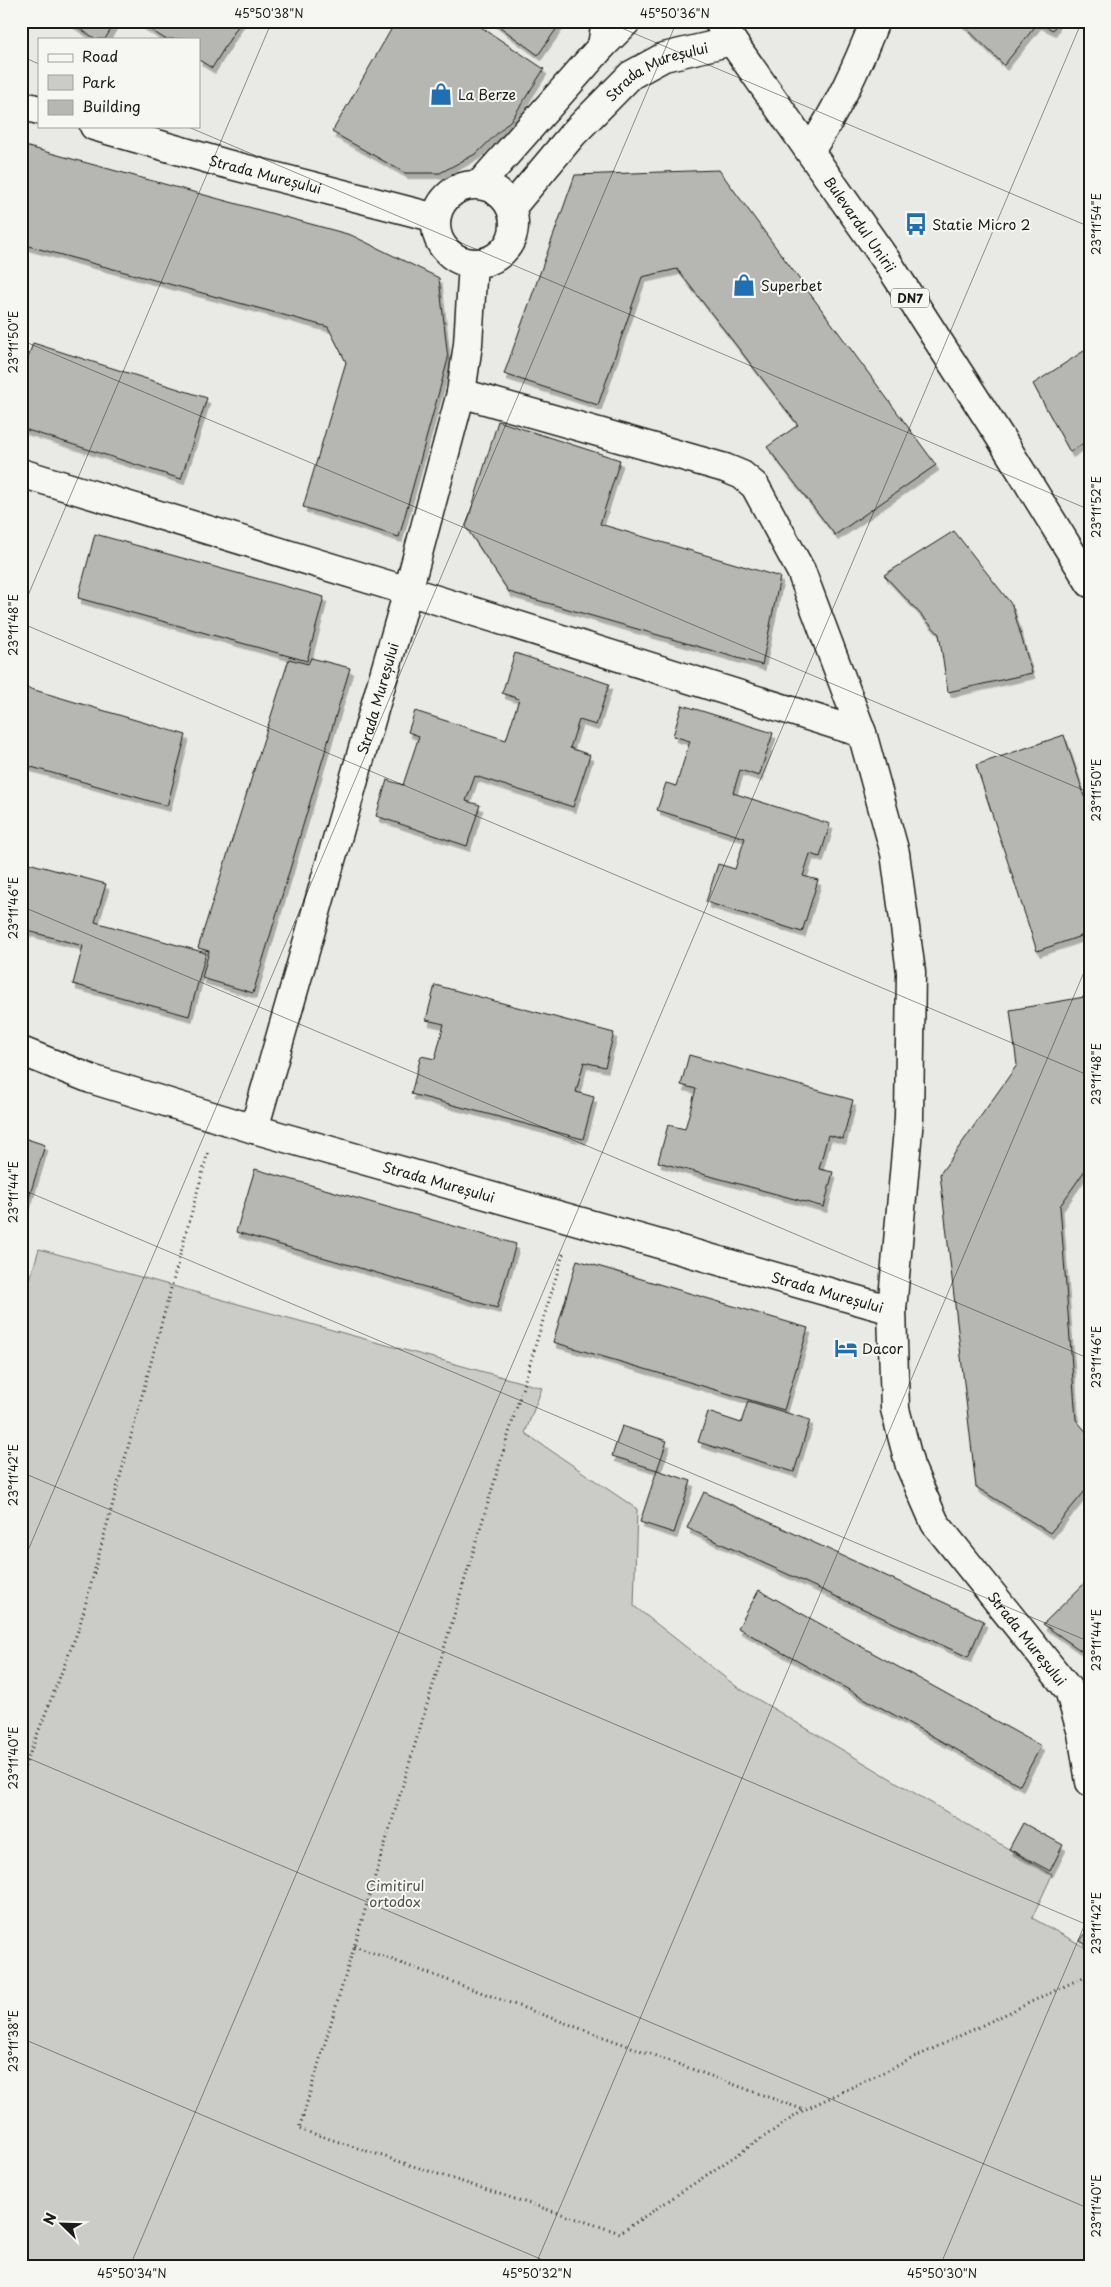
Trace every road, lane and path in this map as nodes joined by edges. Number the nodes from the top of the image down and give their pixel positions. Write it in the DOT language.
graph roads {
  1 [pos="627,21"];
  2 [pos="875,21"];
  3 [pos="725,31"];
  4 [pos="604,34"];
  5 [pos="21,105"];
  6 [pos="38,110"];
  7 [pos="101,128"];
  8 [pos="810,151"];
  9 [pos="480,184"];
  10 [pos="511,208"];
  11 [pos="436,218"];
  12 [pos="474,263"];
  13 [pos="461,393"];
  14 [pos="21,473"];
  15 [pos="1090,583"];
  16 [pos="408,590"];
  17 [pos="862,733"];
  18 [pos="21,1051"];
  19 [pos="217,1118"];
  20 [pos="254,1129"];
  21 [pos="573,1220"];
  22 [pos="892,1310"];
  23 [pos="21,1776"];
  24 [pos="1090,1782"];
  25 [pos="354,1946"];
  26 [pos="1090,1974"];
  27 [pos="804,2110"];
  1 -- 4 [label="street"];
  2 -- 8 [label="street"];
  3 -- 8 [label="street, Bulevardul Unirii / DN7"];
  3 -- 10 [label="street, Strada Mureșului"];
  4 -- 9 [label="street"];
  5 -- 6 [label="street"];
  7 -- 11 [label="street, Strada Mureșului"];
  8 -- 15 [label="street, Bulevardul Unirii / DN7"];
  9 -- 10 [label="street"];
  9 -- 11 [label="street"];
  10 -- 12 [label="street"];
  11 -- 12 [label="street"];
  12 -- 13 [label="street, Strada Mureșului"];
  13 -- 16 [label="street, Strada Mureșului"];
  13 -- 17 [label="street"];
  14 -- 16 [label="street"];
  16 -- 17 [label="street"];
  16 -- 20 [label="street, Strada Mureșului"];
  17 -- 22 [label="street"];
  18 -- 19 [label="street, Strada Mureșului"];
  19 -- 20 [label="street, Strada Mureșului"];
  19 -- 23 [label="path"];
  20 -- 21 [label="street, Strada Mureșului"];
  21 -- 22 [label="street, Strada Mureșului"];
  21 -- 25 [label="path"];
  22 -- 24 [label="street, Strada Mureșului"];
  25 -- 27 [label="path"];
  25 -- 27 [label="path"];
  26 -- 27 [label="path"];
}
